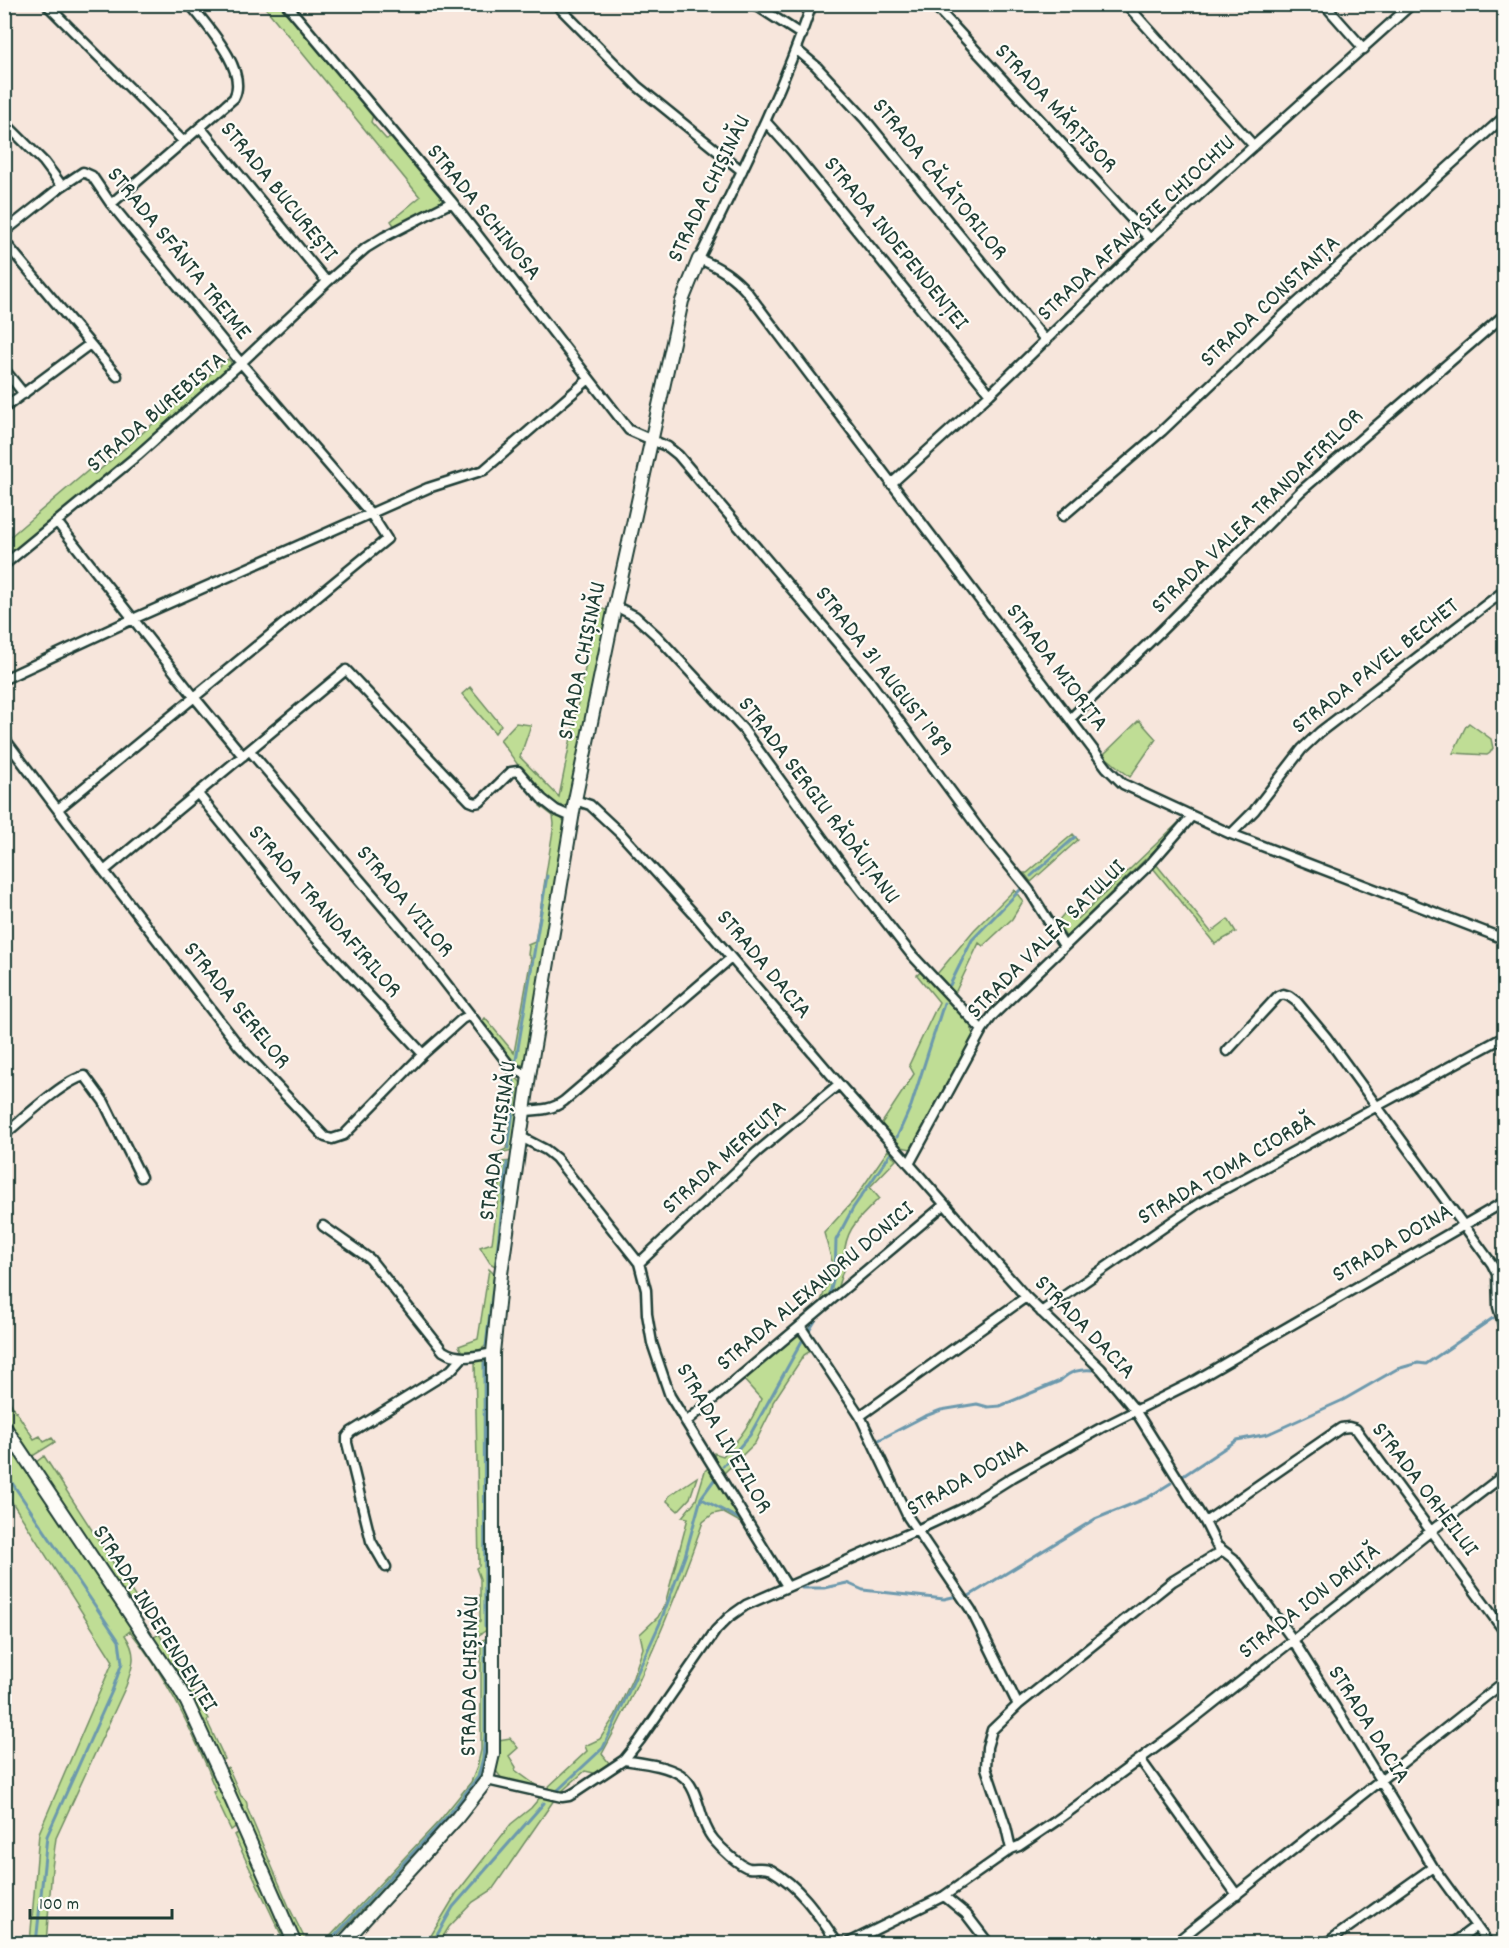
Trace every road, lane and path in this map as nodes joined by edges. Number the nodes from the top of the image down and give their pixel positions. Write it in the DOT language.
graph roads {
  1 [pos="46,4"];
  2 [pos="190,4"];
  3 [pos="286,4"];
  4 [pos="556,4"];
  5 [pos="754,4"];
  6 [pos="813,4"];
  7 [pos="933,4"];
  8 [pos="1126,4"];
  9 [pos="1324,4"];
  10 [pos="1412,4"];
  11 [pos="802,35"];
  12 [pos="1364,49"];
  13 [pos="796,50"];
  14 [pos="1504,117"];
  15 [pos="4,122"];
  16 [pos="766,122"];
  17 [pos="200,127"];
  18 [pos="183,141"];
  19 [pos="1254,146"];
  20 [pos="742,171"];
  21 [pos="62,186"];
  22 [pos="452,202"];
  23 [pos="111,204"];
  24 [pos="4,232"];
  25 [pos="1150,239"];
  26 [pos="4,241"];
  27 [pos="699,259"];
  28 [pos="327,282"];
  29 [pos="1504,315"];
  30 [pos="1046,341"];
  31 [pos="90,344"];
  32 [pos="241,363"];
  33 [pos="4,369"];
  34 [pos="117,376"];
  35 [pos="589,380"];
  36 [pos="24,394"];
  37 [pos="990,394"];
  38 [pos="4,408"];
  39 [pos="652,440"];
  40 [pos="891,483"];
  41 [pos="370,514"];
  42 [pos="1063,516"];
  43 [pos="57,522"];
  44 [pos="4,566"];
  45 [pos="1504,591"];
  46 [pos="615,606"];
  47 [pos="133,619"];
  48 [pos="4,679"];
  49 [pos="195,698"];
  50 [pos="1070,718"];
  51 [pos="4,738"];
  52 [pos="247,753"];
  53 [pos="198,794"];
  54 [pos="575,800"];
  55 [pos="58,809"];
  56 [pos="572,817"];
  57 [pos="1191,817"];
  58 [pos="1231,834"];
  59 [pos="104,871"];
  60 [pos="1504,939"];
  61 [pos="1064,946"];
  62 [pos="731,958"];
  63 [pos="470,1015"];
  64 [pos="982,1030"];
  65 [pos="1504,1037"];
  66 [pos="1227,1050"];
  67 [pos="423,1054"];
  68 [pos="529,1076"];
  69 [pos="839,1084"];
  70 [pos="1377,1106"];
  71 [pos="525,1111"];
  72 [pos="4,1135"];
  73 [pos="521,1137"];
  74 [pos="909,1164"];
  75 [pos="141,1177"];
  76 [pos="1504,1202"];
  77 [pos="945,1205"];
  78 [pos="1465,1225"];
  79 [pos="323,1226"];
  80 [pos="639,1263"];
  81 [pos="1026,1297"];
  82 [pos="1041,1312"];
  83 [pos="800,1326"];
  84 [pos="1504,1327"];
  85 [pos="493,1353"];
  86 [pos="462,1358"];
  87 [pos="1135,1410"];
  88 [pos="861,1416"];
  89 [pos="686,1422"];
  90 [pos="4,1426"];
  91 [pos="1504,1475"];
  92 [pos="1205,1522"];
  93 [pos="917,1530"];
  94 [pos="1431,1531"];
  95 [pos="1222,1551"];
  96 [pos="386,1567"];
  97 [pos="787,1586"];
  98 [pos="1504,1631"];
  99 [pos="1293,1640"];
  100 [pos="1503,1686"];
  101 [pos="1018,1705"];
  102 [pos="1140,1759"];
  103 [pos="624,1760"];
  104 [pos="487,1780"];
  105 [pos="1379,1781"];
  106 [pos="1011,1849"];
  107 [pos="1433,1867"];
  108 [pos="1237,1894"];
  109 [pos="945,1896"];
  110 [pos="1476,1926"];
  111 [pos="295,1944"];
  112 [pos="342,1944"];
  113 [pos="838,1944"];
  114 [pos="846,1944"];
  115 [pos="989,1944"];
  116 [pos="1174,1944"];
  117 [pos="1324,1944"];
  118 [pos="1452,1944"];
  119 [pos="1489,1944"];
  1 -- 18 [label="street, STRADA BUCUREȘTI"];
  2 -- 17 [label="street"];
  3 -- 22 [label="street, STRADA SCHINOSA"];
  4 -- 20 [label="street"];
  5 -- 11 [label="street"];
  6 -- 11 [label="street, STRADA CHIȘINĂU"];
  7 -- 25 [label="street, STRADA MĂRȚISOR"];
  8 -- 19 [label="street"];
  9 -- 12 [label="street"];
  10 -- 12 [label="street, STRADA AFANASIE CHIOCHIU"];
  11 -- 13 [label="street, STRADA CHIȘINĂU"];
  12 -- 19 [label="street, STRADA AFANASIE CHIOCHIU"];
  13 -- 16 [label="street, STRADA CHIȘINĂU"];
  13 -- 30 [label="street, STRADA CĂLĂTORILOR"];
  14 -- 42 [label="street, STRADA CONSTANȚA"];
  15 -- 21 [label="street"];
  16 -- 20 [label="street, STRADA CHIȘINĂU"];
  16 -- 37 [label="street, STRADA INDEPENDENȚEI"];
  17 -- 18 [label="street"];
  17 -- 28 [label="street, STRADA BUCUREȘTI"];
  18 -- 23 [label="street"];
  19 -- 25 [label="street, STRADA AFANASIE CHIOCHIU"];
  20 -- 27 [label="street, STRADA CHIȘINĂU"];
  21 -- 23 [label="street, STRADA SFÂNTA TREIME"];
  21 -- 24 [label="street"];
  22 -- 28 [label="street"];
  22 -- 35 [label="street, STRADA SCHINOSA"];
  23 -- 32 [label="street, STRADA SFÂNTA TREIME"];
  25 -- 30 [label="street, STRADA AFANASIE CHIOCHIU"];
  26 -- 31 [label="street"];
  27 -- 39 [label="street, STRADA CHIȘINĂU"];
  27 -- 40 [label="street, STRADA MIORIȚA"];
  28 -- 32 [label="street"];
  29 -- 50 [label="street, STRADA VALEA TRANDAFIRILOR"];
  30 -- 37 [label="street, STRADA AFANASIE CHIOCHIU"];
  31 -- 34 [label="street"];
  31 -- 36 [label="street"];
  32 -- 41 [label="street, STRADA BUREBISTA"];
  32 -- 43 [label="street, STRADA BUREBISTA"];
  33 -- 36 [label="street"];
  35 -- 39 [label="street, STRADA SCHINOSA"];
  35 -- 41 [label="street"];
  36 -- 38 [label="street"];
  37 -- 40 [label="street, STRADA AFANASIE CHIOCHIU"];
  39 -- 46 [label="street, STRADA CHIȘINĂU"];
  39 -- 61 [label="street, STRADA 31 AUGUST 1989"];
  40 -- 50 [label="street, STRADA MIORIȚA"];
  41 -- 47 [label="street"];
  41 -- 49 [label="street, STRADA BUREBISTA"];
  43 -- 44 [label="street, STRADA BUREBISTA"];
  43 -- 47 [label="street"];
  45 -- 58 [label="street, STRADA PAVEL BECHET"];
  46 -- 54 [label="street, STRADA CHIȘINĂU"];
  46 -- 64 [label="street, STRADA SERGIU RĂDĂUȚANU"];
  47 -- 48 [label="street"];
  47 -- 49 [label="street, STRADA VIILOR"];
  49 -- 52 [label="street, STRADA VIILOR"];
  49 -- 55 [label="street"];
  50 -- 57 [label="street, STRADA MIORIȚA"];
  51 -- 55 [label="street, STRADA SERELOR"];
  52 -- 53 [label="street"];
  52 -- 56 [label="street"];
  52 -- 63 [label="street, STRADA VIILOR"];
  53 -- 59 [label="street"];
  53 -- 67 [label="street, STRADA TRANDAFIRILOR"];
  54 -- 56 [label="street, STRADA CHIȘINĂU"];
  54 -- 62 [label="street, STRADA DACIA"];
  55 -- 59 [label="street, STRADA SERELOR"];
  56 -- 68 [label="street, STRADA CHIȘINĂU"];
  57 -- 58 [label="street, STRADA MIORIȚA"];
  57 -- 61 [label="street, STRADA VALEA SATULUI"];
  58 -- 60 [label="street, STRADA MIORIȚA"];
  59 -- 67 [label="street, STRADA SERELOR"];
  61 -- 64 [label="street, STRADA VALEA SATULUI"];
  62 -- 69 [label="street, STRADA DACIA"];
  62 -- 71 [label="street"];
  63 -- 67 [label="street, STRADA SERELOR"];
  63 -- 68 [label="street, STRADA VIILOR"];
  64 -- 74 [label="street, STRADA VALEA SATULUI"];
  65 -- 70 [label="street, STRADA TOMA CIORBĂ"];
  66 -- 70 [label="street"];
  68 -- 71 [label="street, STRADA CHIȘINĂU"];
  69 -- 74 [label="street, STRADA DACIA"];
  69 -- 80 [label="street, STRADA MEREUȚA"];
  70 -- 78 [label="street"];
  70 -- 82 [label="street, STRADA TOMA CIORBĂ"];
  71 -- 73 [label="street, STRADA CHIȘINĂU"];
  72 -- 75 [label="street"];
  73 -- 80 [label="street, STRADA LIVEZILOR"];
  73 -- 85 [label="street, STRADA CHIȘINĂU"];
  74 -- 77 [label="street, STRADA DACIA"];
  76 -- 78 [label="street, STRADA DOINA"];
  77 -- 81 [label="street, STRADA DACIA"];
  77 -- 83 [label="street, STRADA ALEXANDRU DONICI"];
  78 -- 84 [label="street"];
  78 -- 87 [label="street, STRADA DOINA"];
  79 -- 86 [label="street"];
  80 -- 89 [label="street, STRADA LIVEZILOR"];
  81 -- 82 [label="street, STRADA DACIA"];
  81 -- 88 [label="street"];
  82 -- 87 [label="street, STRADA DACIA"];
  83 -- 88 [label="street"];
  83 -- 89 [label="street, STRADA ALEXANDRU DONICI"];
  85 -- 86 [label="street"];
  85 -- 104 [label="street, STRADA CHIȘINĂU"];
  86 -- 96 [label="street"];
  87 -- 92 [label="street, STRADA DACIA"];
  87 -- 93 [label="street, STRADA DOINA"];
  88 -- 93 [label="street"];
  89 -- 97 [label="street, STRADA LIVEZILOR"];
  90 -- 111 [label="street, STRADA INDEPENDENȚEI"];
  91 -- 94 [label="street, STRADA ION DRUȚĂ"];
  92 -- 94 [label="street, STRADA ORHEILUI"];
  92 -- 95 [label="street, STRADA DACIA"];
  93 -- 97 [label="street, STRADA DOINA"];
  93 -- 101 [label="street"];
  94 -- 98 [label="street, STRADA ORHEILUI"];
  94 -- 99 [label="street, STRADA ION DRUȚĂ"];
  95 -- 99 [label="street, STRADA DACIA"];
  95 -- 101 [label="street"];
  97 -- 103 [label="street, STRADA DOINA"];
  99 -- 102 [label="street, STRADA ION DRUȚĂ"];
  99 -- 105 [label="street, STRADA DACIA"];
  100 -- 105 [label="street"];
  101 -- 106 [label="street"];
  102 -- 106 [label="street, STRADA ION DRUȚĂ"];
  102 -- 108 [label="street"];
  103 -- 104 [label="street, STRADA DOINA"];
  103 -- 113 [label="street"];
  104 -- 112 [label="street, STRADA CHIȘINĂU"];
  105 -- 107 [label="street, STRADA DACIA"];
  105 -- 108 [label="street"];
  106 -- 109 [label="street, STRADA ION DRUȚĂ"];
  107 -- 110 [label="street, STRADA DACIA"];
  107 -- 117 [label="street"];
  108 -- 116 [label="street"];
  109 -- 114 [label="street, STRADA ION DRUȚĂ"];
  109 -- 115 [label="street"];
  110 -- 118 [label="street"];
  110 -- 119 [label="street, STRADA DACIA"];
}
